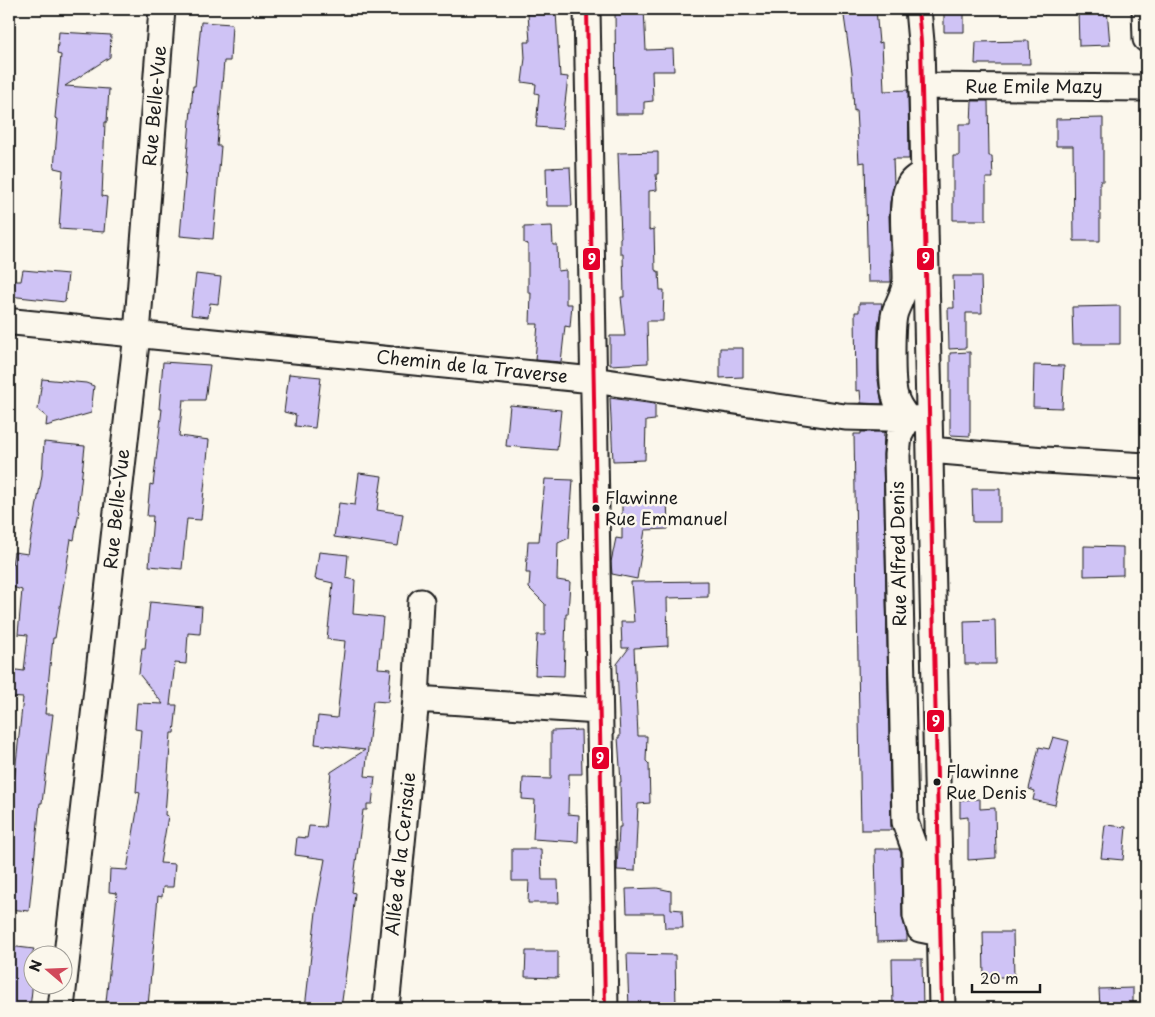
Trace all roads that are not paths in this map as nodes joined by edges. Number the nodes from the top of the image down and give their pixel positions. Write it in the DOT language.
graph roads {
  1 [pos="162,9"];
  2 [pos="587,9"];
  3 [pos="918,9"];
  4 [pos="1145,9"];
  5 [pos="1146,39"];
  6 [pos="922,86"];
  7 [pos="1146,88"];
  8 [pos="924,173"];
  9 [pos="14,322"];
  10 [pos="137,334"];
  11 [pos="593,380"];
  12 [pos="919,419"];
  13 [pos="930,450"];
  14 [pos="1146,466"];
  15 [pos="421,602"];
  16 [pos="416,699"];
  17 [pos="599,711"];
  18 [pos="940,933"];
  19 [pos="61,1008"];
  20 [pos="386,1008"];
  21 [pos="605,1008"];
  22 [pos="942,1008"];
  1 -- 10 [label="street, Rue Belle-Vue"];
  2 -- 11 [label="street"];
  3 -- 6 [label="street, Rue Alfred Denis"];
  4 -- 5 [label="street"];
  6 -- 7 [label="street, Rue Emile Mazy"];
  6 -- 8 [label="street, Rue Alfred Denis"];
  8 -- 12 [label="street, Rue Alfred Denis"];
  8 -- 12 [label="street, Rue Alfred Denis"];
  9 -- 10 [label="street, Chemin de la Traverse"];
  10 -- 11 [label="street, Chemin de la Traverse"];
  10 -- 19 [label="street, Rue Belle-Vue"];
  11 -- 12 [label="street, Chemin de la Traverse"];
  11 -- 17 [label="street"];
  12 -- 13 [label="street, Rue Alfred Denis"];
  12 -- 18 [label="street, Rue Alfred Denis"];
  13 -- 14 [label="street"];
  13 -- 18 [label="street, Rue Alfred Denis"];
  15 -- 16 [label="street, Allée de la Cerisaie"];
  16 -- 17 [label="street"];
  16 -- 20 [label="street, Allée de la Cerisaie"];
  17 -- 21 [label="street"];
  18 -- 22 [label="street, Rue Alfred Denis"];
}
